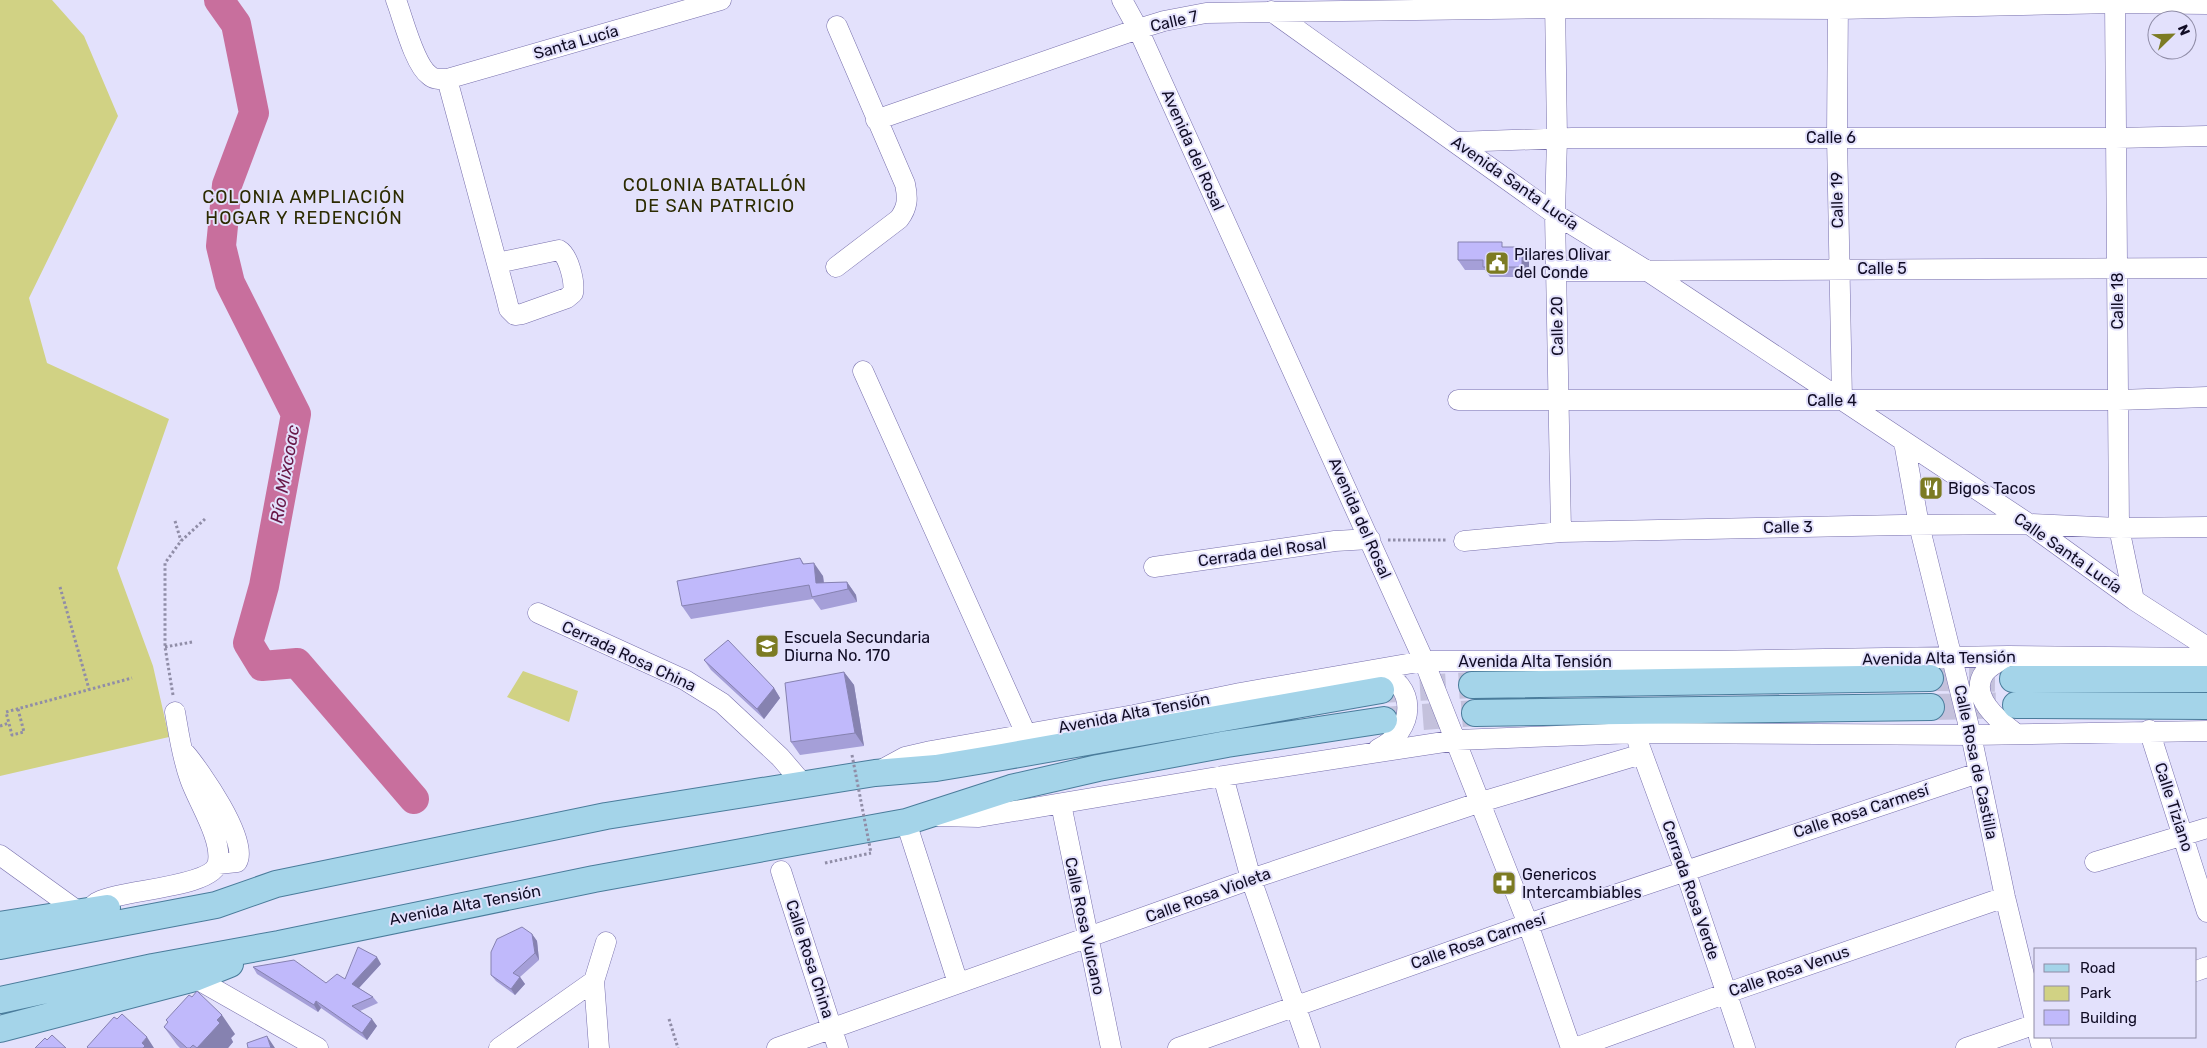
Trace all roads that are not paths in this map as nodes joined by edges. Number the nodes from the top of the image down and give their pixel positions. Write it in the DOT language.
graph roads {
  1 [pos="396,0"];
  2 [pos="721,0"];
  3 [pos="1122,0"];
  4 [pos="1255,0"];
  5 [pos="2115,1"];
  6 [pos="1555,4"];
  7 [pos="1838,4"];
  8 [pos="2207,4"];
  9 [pos="1272,6"];
  10 [pos="837,26"];
  11 [pos="1138,29"];
  12 [pos="439,78"];
  13 [pos="876,120"];
  14 [pos="2207,136"];
  15 [pos="1836,137"];
  16 [pos="1557,138"];
  17 [pos="2116,138"];
  18 [pos="1455,142"];
  19 [pos="1555,214"];
  20 [pos="497,263"];
  21 [pos="836,267"];
  22 [pos="2118,267"];
  23 [pos="2207,268"];
  24 [pos="1838,269"];
  25 [pos="1556,271"];
  26 [pos="1649,272"];
  27 [pos="863,372"];
  28 [pos="2207,396"];
  29 [pos="1558,399"];
  30 [pos="1458,400"];
  31 [pos="1842,400"];
  32 [pos="2118,400"];
  33 [pos="1904,442"];
  34 [pos="2028,524"];
  35 [pos="1919,525"];
  36 [pos="2207,527"];
  37 [pos="2120,528"];
  38 [pos="1560,532"];
  39 [pos="1370,539"];
  40 [pos="1464,541"];
  41 [pos="1154,567"];
  42 [pos="2134,600"];
  43 [pos="538,613"];
  44 [pos="2207,647"];
  45 [pos="1952,657"];
  46 [pos="2207,658"];
  47 [pos="1424,661"];
  48 [pos="2010,668"];
  49 [pos="1930,678"];
  50 [pos="2207,679"];
  51 [pos="1379,680"];
  52 [pos="1472,685"];
  53 [pos="2016,705"];
  54 [pos="1931,706"];
  55 [pos="2207,706"];
  56 [pos="175,712"];
  57 [pos="1475,713"];
  58 [pos="1384,720"];
  59 [pos="2149,730"];
  60 [pos="2207,731"];
  61 [pos="1635,733"];
  62 [pos="2015,733"];
  63 [pos="1026,734"];
  64 [pos="1971,735"];
  65 [pos="1457,740"];
  66 [pos="1374,751"];
  67 [pos="1642,754"];
  68 [pos="1978,772"];
  69 [pos="875,773"];
  70 [pos="1223,776"];
  71 [pos="804,785"];
  72 [pos="1481,802"];
  73 [pos="1061,804"];
  74 [pos="919,819"];
  75 [pos="2207,828"];
  76 [pos="2183,836"];
  77 [pos="0,856"];
  78 [pos="2096,862"];
  79 [pos="1685,870"];
  80 [pos="781,871"];
  81 [pos="1251,879"];
  82 [pos="276,884"];
  83 [pos="2005,897"];
  84 [pos="84,912"];
  85 [pos="2207,912"];
  86 [pos="1528,924"];
  87 [pos="0,925"];
  88 [pos="1087,939"];
  89 [pos="606,942"];
  90 [pos="279,944"];
  91 [pos="0,946"];
  92 [pos="195,978"];
  93 [pos="594,982"];
  94 [pos="958,983"];
  95 [pos="1727,992"];
  96 [pos="0,1000"];
  97 [pos="1295,1005"];
  98 [pos="2034,1016"];
  99 [pos="2034,1025"];
  100 [pos="832,1027"];
  101 [pos="0,1029"];
  102 [pos="318,1048"];
  103 [pos="499,1048"];
  104 [pos="599,1048"];
  105 [pos="777,1048"];
  106 [pos="838,1048"];
  107 [pos="1111,1048"];
  108 [pos="1178,1048"];
  109 [pos="1310,1048"];
  110 [pos="1573,1048"];
  111 [pos="1745,1048"];
  112 [pos="1966,1048"];
  1 -- 12 [label="street"];
  2 -- 12 [label="street, Santa Lucía"];
  3 -- 11 [label="street, Avenida del Rosal"];
  4 -- 9 [label="street, Avenida Santa Lucía"];
  5 -- 7 [label="street, Calle 7"];
  5 -- 8 [label="street, Calle 7"];
  5 -- 17 [label="street, Calle 18"];
  6 -- 7 [label="street, Calle 7"];
  6 -- 9 [label="street, Calle 7"];
  6 -- 16 [label="street, Calle 20"];
  7 -- 15 [label="street, Calle 19"];
  9 -- 11 [label="street, Calle 7"];
  9 -- 18 [label="street, Avenida Santa Lucía"];
  10 -- 13 [label="street"];
  11 -- 13 [label="street, Calle 7"];
  11 -- 39 [label="street, Avenida del Rosal"];
  12 -- 20 [label="street"];
  13 -- 21 [label="street"];
  14 -- 17 [label="street, Calle 6"];
  15 -- 16 [label="street, Calle 6"];
  15 -- 17 [label="street, Calle 6"];
  15 -- 24 [label="street, Calle 19"];
  16 -- 18 [label="street, Calle 6"];
  16 -- 19 [label="street, Calle 20"];
  17 -- 22 [label="street, Calle 18"];
  18 -- 19 [label="street, Avenida Santa Lucía"];
  19 -- 25 [label="street, Calle 20"];
  19 -- 26 [label="street, Avenida Santa Lucía"];
  22 -- 23 [label="street, Calle 5"];
  22 -- 24 [label="street, Calle 5"];
  22 -- 32 [label="street, Calle 18"];
  24 -- 26 [label="street, Calle 5"];
  24 -- 31 [label="street, Calle 19"];
  25 -- 26 [label="street, Calle 5"];
  25 -- 29 [label="street, Calle 20"];
  26 -- 31 [label="street, Avenida Santa Lucía"];
  27 -- 63 [label="street"];
  28 -- 32 [label="street, Calle 4"];
  29 -- 30 [label="street, Calle 4"];
  29 -- 31 [label="street, Calle 4"];
  29 -- 38 [label="street, Calle 20"];
  31 -- 32 [label="street, Calle 4"];
  31 -- 33 [label="street, Avenida Santa Lucía"];
  32 -- 37 [label="street, Calle 18"];
  33 -- 34 [label="street, Calle Santa Lucía"];
  33 -- 35 [label="street, Calle Rosa de Castilla"];
  34 -- 35 [label="street, Calle 3"];
  34 -- 37 [label="street, Calle 3"];
  34 -- 42 [label="street, Calle Santa Lucía"];
  35 -- 38 [label="street, Calle 3"];
  35 -- 45 [label="street, Calle Rosa de Castilla"];
  36 -- 37 [label="street, Calle 3"];
  37 -- 42 [label="street, Calle 18"];
  38 -- 40 [label="street, Calle 3"];
  39 -- 41 [label="street, Cerrada del Rosal"];
  39 -- 47 [label="street, Avenida del Rosal"];
  42 -- 44 [label="street, Calle Santa Lucía"];
  43 -- 71 [label="street, Cerrada Rosa China"];
  45 -- 47 [label="street, Avenida Alta Tensión"];
  45 -- 48 [label="street, Avenida Alta Tensión"];
  45 -- 64 [label="street, Calle Rosa de Castilla"];
  46 -- 48 [label="street, Avenida Alta Tensión"];
  47 -- 51 [label="street, Avenida Alta Tensión"];
  47 -- 65 [label="street, Avenida del Rosal"];
  48 -- 50 [label="main road, Avenida Alta Tensión"];
  48 -- 62 [label="street"];
  49 -- 52 [label="main road, Avenida Alta Tensión"];
  51 -- 63 [label="street, Avenida Alta Tensión"];
  51 -- 66 [label="street"];
  51 -- 69 [label="main road, Avenida Alta Tensión"];
  53 -- 55 [label="main road"];
  54 -- 57 [label="main road"];
  56 -- 84 [label="street"];
  58 -- 74 [label="main road, Avenida Alta Tensión"];
  59 -- 60 [label="street, Avenida Alta Tensión"];
  59 -- 62 [label="street, Avenida Alta Tensión"];
  59 -- 76 [label="street, Calle Tiziano"];
  61 -- 64 [label="street, Avenida Alta Tensión"];
  61 -- 65 [label="street, Avenida Alta Tensión"];
  61 -- 67 [label="street, Cerrada Rosa Verde"];
  62 -- 64 [label="street, Avenida Alta Tensión"];
  63 -- 69 [label="street, Avenida Alta Tensión"];
  64 -- 68 [label="street, Calle Rosa de Castilla"];
  65 -- 66 [label="street, Avenida Alta Tensión"];
  65 -- 72 [label="street, Avenida del Rosal"];
  66 -- 70 [label="street, Avenida Alta Tensión"];
  67 -- 72 [label="street, Calle Rosa Violeta"];
  67 -- 79 [label="street, Cerrada Rosa Verde"];
  68 -- 79 [label="street, Calle Rosa Carmesí"];
  68 -- 83 [label="street, Calle Rosa de Castilla"];
  69 -- 71 [label="main road, Avenida Alta Tensión"];
  70 -- 73 [label="street, Avenida Alta Tensión"];
  70 -- 81 [label="street"];
  71 -- 82 [label="main road, Avenida Alta Tensión"];
  72 -- 81 [label="street, Calle Rosa Violeta"];
  72 -- 86 [label="street, Avenida del Rosal"];
  73 -- 74 [label="street, Avenida Alta Tensión"];
  73 -- 88 [label="street, Calle Rosa Vulcano"];
  74 -- 90 [label="main road, Avenida Alta Tensión"];
  74 -- 94 [label="street"];
  75 -- 76 [label="street"];
  76 -- 78 [label="street"];
  76 -- 85 [label="street, Calle Tiziano"];
  77 -- 84 [label="street"];
  79 -- 86 [label="street, Calle Rosa Carmesí"];
  79 -- 95 [label="street, Cerrada Rosa Verde"];
  80 -- 100 [label="street, Calle Rosa China"];
  81 -- 88 [label="street, Calle Rosa Violeta"];
  81 -- 97 [label="street"];
  82 -- 84 [label="main road"];
  82 -- 91 [label="main road, Avenida Alta Tensión"];
  83 -- 95 [label="street, Calle Rosa Venus"];
  83 -- 98 [label="street, Calle Rosa de Castilla"];
  84 -- 87 [label="main road"];
  86 -- 97 [label="street, Calle Rosa Carmesí"];
  86 -- 110 [label="street, Avenida del Rosal"];
  88 -- 94 [label="street, Calle Rosa Violeta"];
  88 -- 107 [label="street, Calle Rosa Vulcano"];
  89 -- 93 [label="street"];
  90 -- 92 [label="main road"];
  90 -- 96 [label="main road, Avenida Alta Tensión"];
  92 -- 101 [label="main road"];
  92 -- 102 [label="street"];
  93 -- 103 [label="street"];
  93 -- 104 [label="street"];
  94 -- 100 [label="street, Calle Rosa Violeta"];
  95 -- 110 [label="street, Calle Rosa Venus"];
  95 -- 111 [label="street, Cerrada Rosa Verde"];
  97 -- 108 [label="street, Calle Rosa Carmesí"];
  97 -- 109 [label="street"];
  99 -- 112 [label="street"];
  100 -- 105 [label="street, Calle Rosa Violeta"];
  100 -- 106 [label="street, Calle Rosa China"];
}
